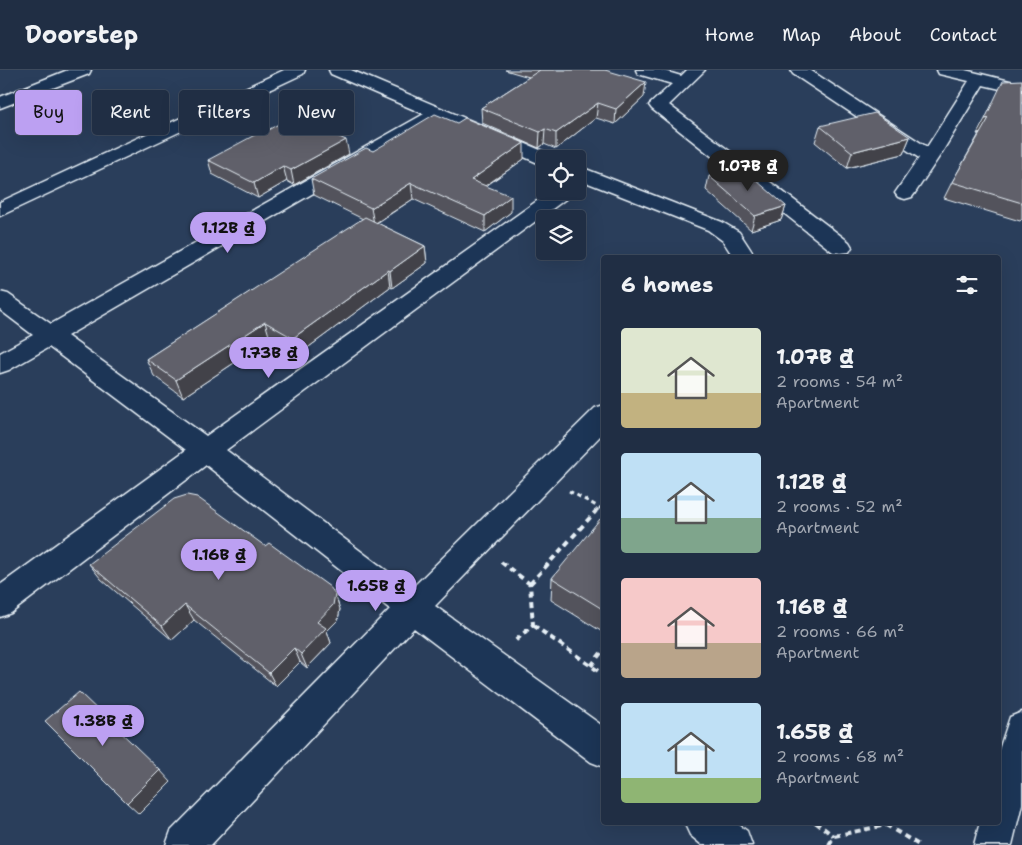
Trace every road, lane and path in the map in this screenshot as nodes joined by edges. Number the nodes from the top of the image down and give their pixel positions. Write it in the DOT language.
graph roads {
  1 [pos="83,70"];
  2 [pos="296,70"];
  3 [pos="337,70"];
  4 [pos="644,70"];
  5 [pos="799,70"];
  6 [pos="945,70"];
  7 [pos="690,76"];
  8 [pos="979,78"];
  9 [pos="1022,89"];
  10 [pos="0,103"];
  11 [pos="437,114"];
  12 [pos="536,155"];
  13 [pos="930,157"];
  14 [pos="586,178"];
  15 [pos="905,193"];
  16 [pos="552,200"];
  17 [pos="0,210"];
  18 [pos="841,247"];
  19 [pos="743,255"];
  20 [pos="0,299"];
  21 [pos="48,336"];
  22 [pos="0,364"];
  23 [pos="601,418"];
  24 [pos="206,450"];
  25 [pos="543,476"];
  26 [pos="599,508"];
  27 [pos="477,543"];
  28 [pos="530,584"];
  29 [pos="0,603"];
  30 [pos="412,608"];
  31 [pos="533,625"];
  32 [pos="601,653"];
  33 [pos="489,665"];
  34 [pos="591,666"];
  35 [pos="601,673"];
  36 [pos="1022,729"];
  37 [pos="601,747"];
  38 [pos="1001,813"];
  39 [pos="707,825"];
  40 [pos="819,825"];
  41 [pos="882,825"];
  42 [pos="888,825"];
  43 [pos="998,825"];
  44 [pos="834,836"];
  45 [pos="185,845"];
  46 [pos="734,845"];
  47 [pos="829,845"];
  48 [pos="919,845"];
  49 [pos="993,845"];
  1 -- 10 [label="street"];
  2 -- 17 [label="street"];
  3 -- 11 [label="street"];
  4 -- 7 [label="street"];
  5 -- 13 [label="street"];
  6 -- 8 [label="street"];
  7 -- 18 [label="street"];
  8 -- 9 [label="street"];
  8 -- 13 [label="street"];
  11 -- 12 [label="street"];
  11 -- 21 [label="street"];
  13 -- 15 [label="street"];
  14 -- 19 [label="street"];
  16 -- 24 [label="street"];
  20 -- 21 [label="street"];
  21 -- 22 [label="street"];
  21 -- 24 [label="street"];
  23 -- 25 [label="street"];
  24 -- 29 [label="street"];
  24 -- 30 [label="street"];
  25 -- 26 [label="path"];
  25 -- 27 [label="street"];
  26 -- 28 [label="path"];
  27 -- 28 [label="path"];
  27 -- 30 [label="street"];
  28 -- 31 [label="path"];
  30 -- 33 [label="street"];
  30 -- 45 [label="street"];
  31 -- 33 [label="path"];
  31 -- 34 [label="path"];
  32 -- 34 [label="path"];
  33 -- 37 [label="street"];
  34 -- 35 [label="path"];
  36 -- 38 [label="street"];
  39 -- 46 [label="street"];
  40 -- 44 [label="path"];
  41 -- 44 [label="path"];
  42 -- 48 [label="path"];
  43 -- 49 [label="street"];
  44 -- 47 [label="path"];
}
